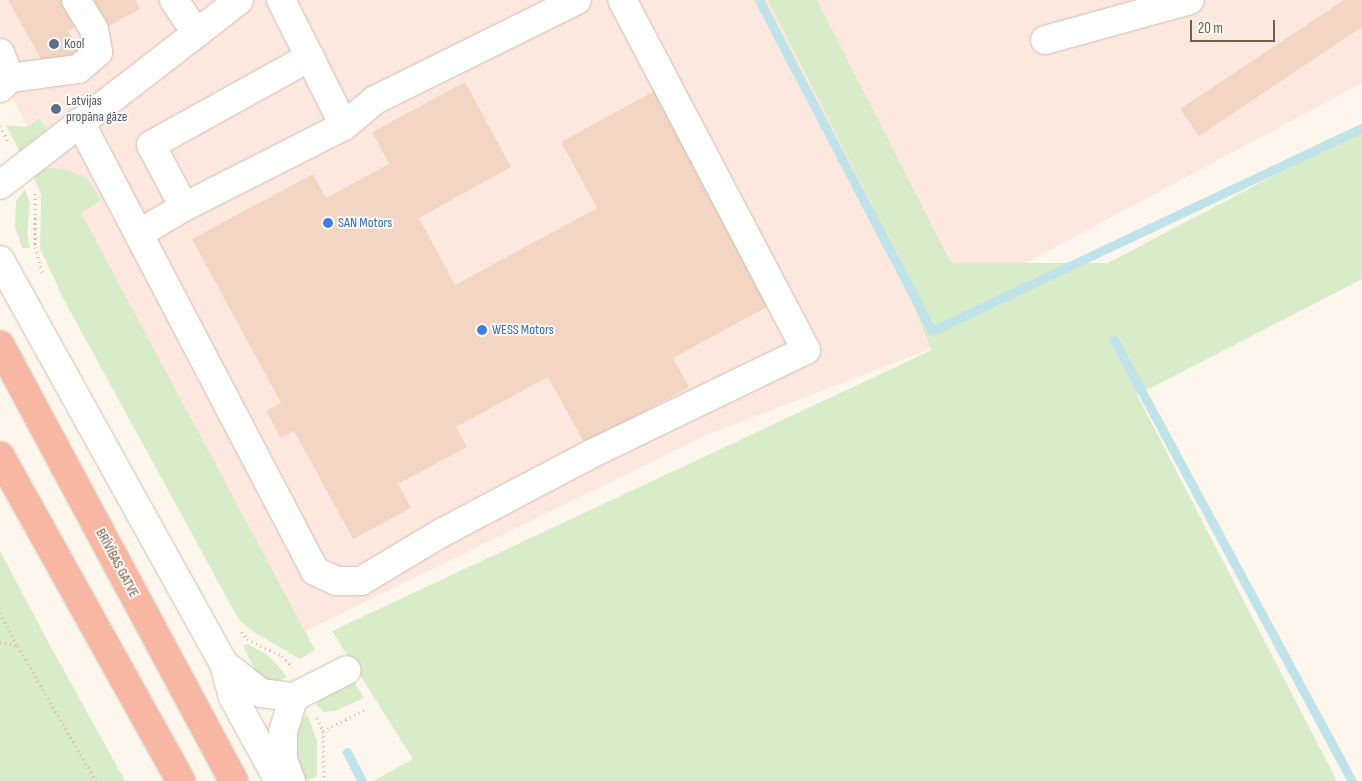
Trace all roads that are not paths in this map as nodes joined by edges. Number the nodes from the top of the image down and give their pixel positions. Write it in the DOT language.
graph roads {
  1 [pos="76,0"];
  2 [pos="174,0"];
  3 [pos="239,0"];
  4 [pos="281,0"];
  5 [pos="577,0"];
  6 [pos="622,0"];
  7 [pos="1190,0"];
  8 [pos="196,33"];
  9 [pos="1045,40"];
  10 [pos="0,53"];
  11 [pos="310,57"];
  12 [pos="5,83"];
  13 [pos="80,122"];
  14 [pos="344,126"];
  15 [pos="0,185"];
  16 [pos="184,206"];
  17 [pos="140,232"];
  18 [pos="0,260"];
  19 [pos="0,345"];
  20 [pos="0,456"];
  21 [pos="224,664"];
  22 [pos="347,670"];
  23 [pos="299,694"];
  24 [pos="181,781"];
  25 [pos="234,781"];
  26 [pos="278,781"];
  27 [pos="291,781"];
  1 -- 12 [label="lane"];
  2 -- 8 [label="lane"];
  3 -- 8 [label="lane"];
  4 -- 11 [label="lane"];
  5 -- 14 [label="lane"];
  6 -- 17 [label="lane"];
  7 -- 9 [label="lane"];
  8 -- 13 [label="lane"];
  10 -- 12 [label="lane"];
  11 -- 14 [label="lane"];
  11 -- 16 [label="lane"];
  13 -- 15 [label="lane"];
  13 -- 17 [label="lane"];
  14 -- 16 [label="lane"];
  16 -- 17 [label="lane"];
  18 -- 21 [label="lane"];
  19 -- 25 [label="highway, BRĪVĪBAS GATVE"];
  20 -- 24 [label="highway"];
  21 -- 23 [label="lane"];
  21 -- 26 [label="lane"];
  22 -- 23 [label="lane"];
  23 -- 27 [label="lane"];
}
